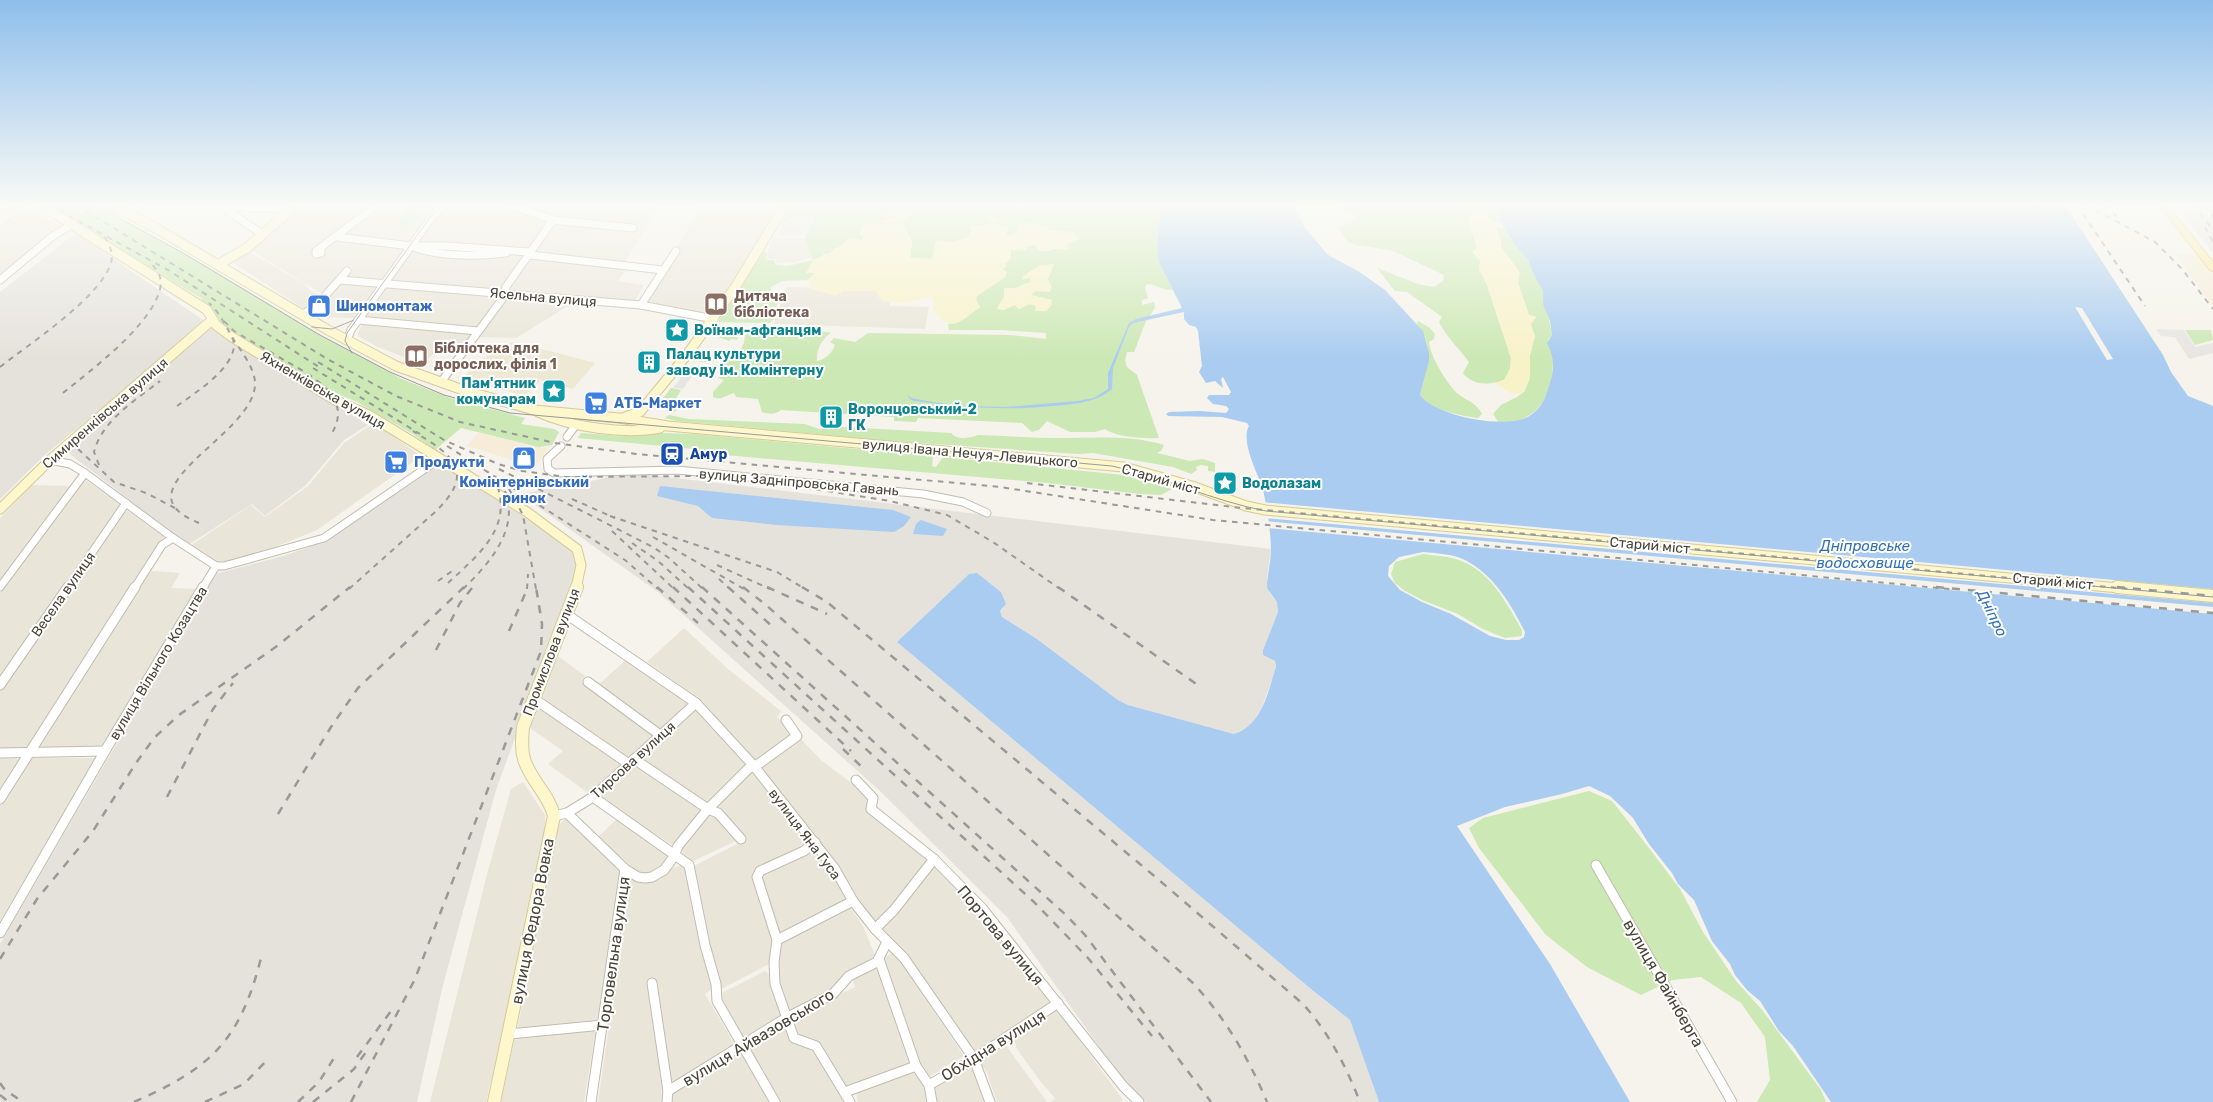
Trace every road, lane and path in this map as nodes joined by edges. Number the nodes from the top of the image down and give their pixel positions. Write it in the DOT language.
graph roads {
  1 [pos="28,256"];
  2 [pos="123,256"];
  3 [pos="205,256"];
  4 [pos="232,256"];
  5 [pos="404,256"];
  6 [pos="529,256"];
  7 [pos="543,256"];
  8 [pos="673,256"];
  9 [pos="753,256"];
  10 [pos="2204,256"];
  11 [pos="219,264"];
  12 [pos="2213,268"];
  13 [pos="663,270"];
  14 [pos="347,272"];
  15 [pos="0,280"];
  16 [pos="340,280"];
  17 [pos="384,283"];
  18 [pos="504,294"];
  19 [pos="641,305"];
  20 [pos="302,315"];
  21 [pos="714,319"];
  22 [pos="212,320"];
  23 [pos="358,320"];
  24 [pos="478,331"];
  25 [pos="347,340"];
  26 [pos="441,382"];
  27 [pos="534,410"];
  28 [pos="643,412"];
  29 [pos="575,426"];
  30 [pos="668,426"];
  31 [pos="616,429"];
  32 [pos="650,430"];
  33 [pos="568,437"];
  34 [pos="561,446"];
  35 [pos="439,459"];
  36 [pos="50,460"];
  37 [pos="1092,464"];
  38 [pos="86,473"];
  39 [pos="126,503"];
  40 [pos="0,509"];
  41 [pos="987,513"];
  42 [pos="173,538"];
  43 [pos="582,558"];
  44 [pos="216,566"];
  45 [pos="0,587"];
  46 [pos="2213,596"];
  47 [pos="566,614"];
  48 [pos="588,682"];
  49 [pos="0,685"];
  50 [pos="533,698"];
  51 [pos="696,704"];
  52 [pos="786,720"];
  53 [pos="660,736"];
  54 [pos="105,751"];
  55 [pos="0,753"];
  56 [pos="29,753"];
  57 [pos="631,761"];
  58 [pos="754,766"];
  59 [pos="856,780"];
  60 [pos="593,797"];
  61 [pos="0,799"];
  62 [pos="708,809"];
  63 [pos="560,815"];
  64 [pos="741,839"];
  65 [pos="815,842"];
  66 [pos="676,854"];
  67 [pos="934,859"];
  68 [pos="1596,865"];
  69 [pos="625,869"];
  70 [pos="853,901"];
  71 [pos="875,929"];
  72 [pos="0,933"];
  73 [pos="777,940"];
  74 [pos="887,942"];
  75 [pos="879,959"];
  76 [pos="652,983"];
  77 [pos="1058,1003"];
  78 [pos="786,1018"];
  79 [pos="603,1025"];
  80 [pos="510,1034"];
  81 [pos="742,1046"];
  82 [pos="974,1059"];
  83 [pos="916,1066"];
  84 [pos="929,1085"];
  85 [pos="668,1091"];
  86 [pos="847,1097"];
  87 [pos="494,1102"];
  88 [pos="591,1102"];
  89 [pos="667,1102"];
  90 [pos="775,1102"];
  91 [pos="932,1102"];
  92 [pos="990,1102"];
  93 [pos="1139,1102"];
  94 [pos="1732,1102"];
  1 -- 15 [label="street"];
  2 -- 22 [label="main road, Яхненківська вулиця"];
  3 -- 11 [label="main road, вулиця Івана Нечуя-Левицького"];
  4 -- 11 [label="main road"];
  5 -- 17 [label="street"];
  6 -- 18 [label="street"];
  7 -- 13 [label="street"];
  8 -- 13 [label="street"];
  9 -- 21 [label="main road"];
  10 -- 12 [label="main road"];
  11 -- 20 [label="main road, вулиця Івана Нечуя-Левицького"];
  13 -- 19 [label="street"];
  14 -- 16 [label="street"];
  16 -- 17 [label="street, Ясельна вулиця"];
  16 -- 20 [label="street"];
  17 -- 18 [label="street, Ясельна вулиця"];
  17 -- 23 [label="street"];
  18 -- 19 [label="street, Ясельна вулиця"];
  18 -- 24 [label="street"];
  19 -- 21 [label="street, Ясельна вулиця"];
  20 -- 25 [label="main road, вулиця Івана Нечуя-Левицького"];
  21 -- 28 [label="main road"];
  22 -- 35 [label="main road, Яхненківська вулиця"];
  22 -- 36 [label="main road, Симиренківська вулиця"];
  23 -- 24 [label="street"];
  23 -- 25 [label="street"];
  24 -- 26 [label="street"];
  25 -- 26 [label="main road, вулиця Івана Нечуя-Левицького"];
  26 -- 27 [label="main road, вулиця Івана Нечуя-Левицького"];
  27 -- 28 [label="main road, вулиця Івана Нечуя-Левицького"];
  27 -- 29 [label="main road, вулиця Івана Нечуя-Левицького"];
  28 -- 30 [label="main road, вулиця Івана Нечуя-Левицького"];
  28 -- 30 [label="main road"];
  28 -- 31 [label="main road"];
  28 -- 32 [label="main road"];
  29 -- 31 [label="main road, вулиця Івана Нечуя-Левицького"];
  29 -- 33 [label="street"];
  30 -- 32 [label="main road, вулиця Івана Нечуя-Левицького"];
  30 -- 37 [label="main road, вулиця Івана Нечуя-Левицького"];
  31 -- 32 [label="main road, вулиця Івана Нечуя-Левицького"];
  34 -- 41 [label="street, вулиця Задніпровська Гавань"];
  35 -- 43 [label="main road, Яхненківська вулиця"];
  35 -- 44 [label="street"];
  36 -- 38 [label="street"];
  36 -- 40 [label="main road, Симиренківська вулиця"];
  37 -- 46 [label="main road, Старий міст"];
  38 -- 39 [label="street"];
  38 -- 45 [label="street"];
  39 -- 42 [label="street"];
  39 -- 49 [label="street, Весела вулиця"];
  42 -- 44 [label="street"];
  42 -- 56 [label="street"];
  43 -- 47 [label="main road, Промислова вулиця"];
  44 -- 54 [label="street, вулиця Вільного Козацтва"];
  47 -- 50 [label="main road, Промислова вулиця"];
  47 -- 51 [label="street, вулиця Яна Гуса"];
  48 -- 53 [label="street"];
  50 -- 57 [label="street"];
  50 -- 63 [label="main road, Промислова вулиця"];
  51 -- 53 [label="street, Тирсова вулиця"];
  51 -- 58 [label="street, вулиця Яна Гуса"];
  52 -- 58 [label="street"];
  53 -- 57 [label="street, Тирсова вулиця"];
  54 -- 56 [label="street"];
  54 -- 72 [label="street, вулиця Вільного Козацтва"];
  55 -- 56 [label="street"];
  56 -- 61 [label="street"];
  57 -- 60 [label="street, Тирсова вулиця"];
  57 -- 62 [label="street"];
  58 -- 62 [label="street"];
  58 -- 65 [label="street, вулиця Яна Гуса"];
  59 -- 67 [label="street, Портова вулиця"];
  60 -- 63 [label="street, Тирсова вулиця"];
  60 -- 66 [label="street"];
  62 -- 64 [label="street"];
  62 -- 66 [label="street"];
  63 -- 69 [label="street, Торговельна вулиця"];
  63 -- 80 [label="main road, вулиця Федора Вовка"];
  65 -- 70 [label="street, вулиця Яна Гуса"];
  65 -- 73 [label="street"];
  66 -- 69 [label="street"];
  66 -- 81 [label="street"];
  67 -- 71 [label="street"];
  67 -- 77 [label="street, Портова вулиця"];
  68 -- 94 [label="street, вулиця Файнберга"];
  69 -- 79 [label="street, Торговельна вулиця"];
  70 -- 71 [label="street, вулиця Яна Гуса"];
  70 -- 73 [label="street"];
  71 -- 74 [label="street, вулиця Яна Гуса"];
  73 -- 78 [label="street"];
  74 -- 75 [label="street"];
  74 -- 82 [label="street, вулиця Яна Гуса"];
  75 -- 78 [label="street, вулиця Айвазовського"];
  75 -- 83 [label="street"];
  76 -- 85 [label="street"];
  77 -- 82 [label="street, Обхідна вулиця"];
  77 -- 93 [label="street, Портова вулиця"];
  78 -- 81 [label="street, вулиця Айвазовського"];
  78 -- 86 [label="street"];
  79 -- 80 [label="street"];
  79 -- 88 [label="street, Торговельна вулиця"];
  80 -- 87 [label="main road, вулиця Федора Вовка"];
  81 -- 85 [label="street, вулиця Айвазовського"];
  81 -- 90 [label="street"];
  82 -- 84 [label="street, Обхідна вулиця"];
  82 -- 92 [label="street, вулиця Яна Гуса"];
  83 -- 84 [label="street"];
  83 -- 86 [label="street"];
  84 -- 91 [label="street"];
  85 -- 89 [label="street"];
}
